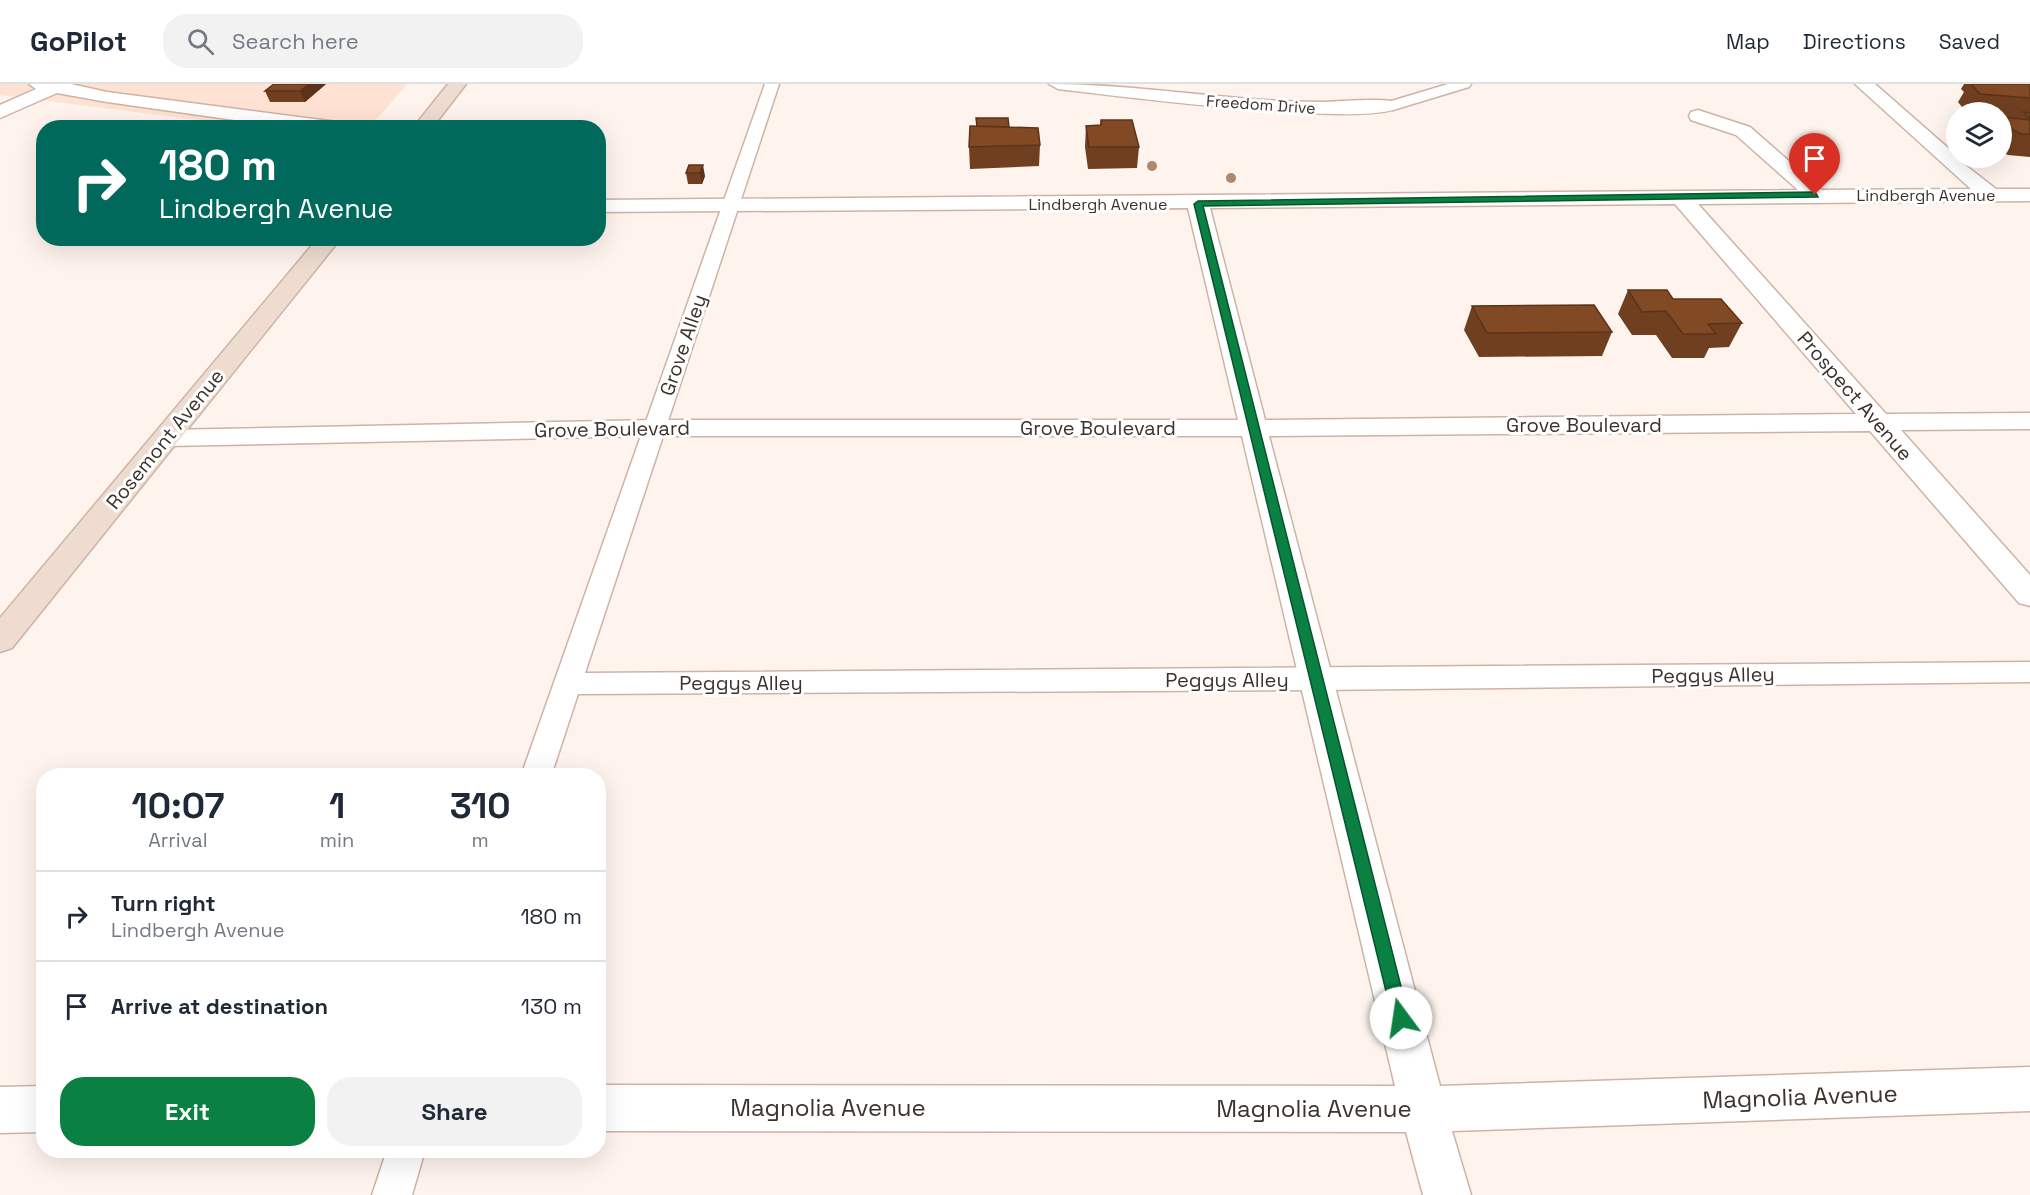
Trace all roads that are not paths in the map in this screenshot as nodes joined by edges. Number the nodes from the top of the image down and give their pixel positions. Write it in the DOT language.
graph roads {
  1 [pos="457,84"];
  2 [pos="772,84"];
  3 [pos="1058,84"];
  4 [pos="1464,84"];
  5 [pos="1863,84"];
  6 [pos="51,85"];
  7 [pos="1393,105"];
  8 [pos="0,112"];
  9 [pos="1698,116"];
  10 [pos="270,120"];
  11 [pos="428,120"];
  12 [pos="1815,195"];
  13 [pos="1990,195"];
  14 [pos="2030,195"];
  15 [pos="1680,197"];
  16 [pos="1198,204"];
  17 [pos="731,205"];
  18 [pos="606,206"];
  19 [pos="323,246"];
  20 [pos="2030,421"];
  21 [pos="1878,423"];
  22 [pos="654,428"];
  23 [pos="1254,428"];
  24 [pos="166,438"];
  25 [pos="2030,595"];
  26 [pos="0,640"];
  27 [pos="2030,672"];
  28 [pos="1316,680"];
  29 [pos="568,684"];
  30 [pos="539,768"];
  31 [pos="2030,1089"];
  32 [pos="606,1108"];
  33 [pos="36,1109"];
  34 [pos="1423,1109"];
  35 [pos="0,1110"];
  36 [pos="404,1158"];
  37 [pos="392,1195"];
  38 [pos="1447,1195"];
  1 -- 11 [label="main road"];
  2 -- 17 [label="lane, Grove Alley"];
  3 -- 7 [label="street, Freedom Drive"];
  4 -- 7 [label="lane"];
  5 -- 13 [label="street"];
  6 -- 8 [label="street"];
  6 -- 10 [label="street"];
  9 -- 12 [label="street"];
  12 -- 13 [label="street, Lindbergh Avenue"];
  12 -- 15 [label="street, Lindbergh Avenue"];
  13 -- 14 [label="street, Lindbergh Avenue"];
  15 -- 16 [label="street, Lindbergh Avenue"];
  15 -- 21 [label="street, Prospect Avenue"];
  16 -- 17 [label="street, Lindbergh Avenue"];
  16 -- 23 [label="street"];
  17 -- 18 [label="street, Lindbergh Avenue"];
  17 -- 22 [label="lane, Grove Alley"];
  19 -- 24 [label="main road, Rosemont Avenue"];
  20 -- 21 [label="street, Grove Boulevard"];
  21 -- 23 [label="street, Grove Boulevard"];
  21 -- 25 [label="street, Prospect Avenue"];
  22 -- 23 [label="street, Grove Boulevard"];
  22 -- 24 [label="street, Grove Boulevard"];
  22 -- 29 [label="lane, Grove Alley"];
  23 -- 28 [label="street"];
  24 -- 26 [label="main road, Rosemont Avenue"];
  27 -- 28 [label="lane, Peggys Alley"];
  28 -- 29 [label="lane, Peggys Alley"];
  28 -- 34 [label="street"];
  29 -- 30 [label="lane, Grove Alley"];
  31 -- 34 [label="street, Magnolia Avenue"];
  32 -- 34 [label="street, Magnolia Avenue"];
  33 -- 35 [label="street"];
  34 -- 38 [label="street"];
  36 -- 37 [label="lane"];
}
